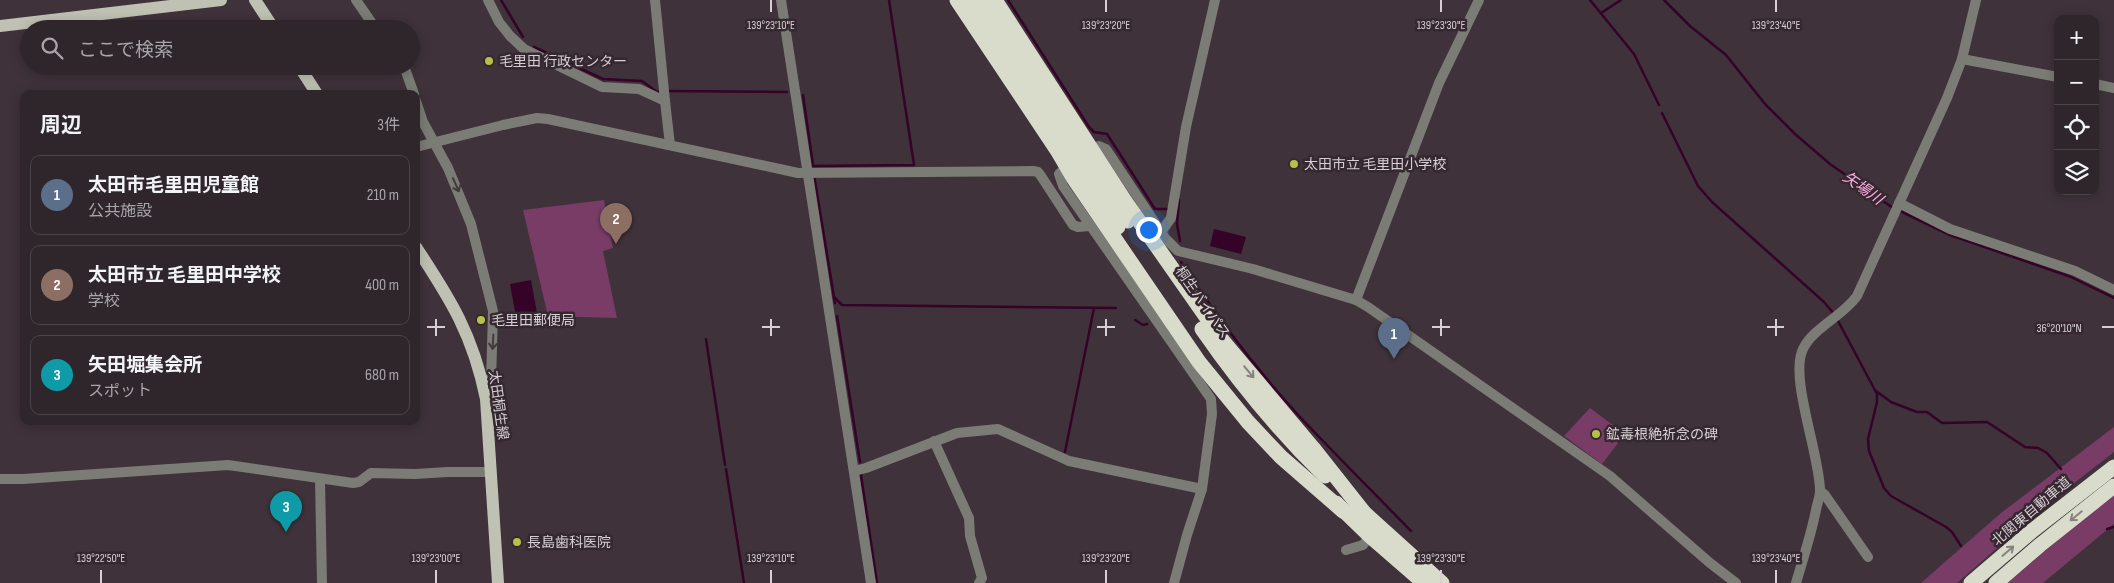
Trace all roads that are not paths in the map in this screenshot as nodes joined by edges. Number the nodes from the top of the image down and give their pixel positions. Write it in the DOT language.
graph roads {
  1 [pos="221,0"];
  2 [pos="255,0"];
  3 [pos="356,0"];
  4 [pos="488,0"];
  5 [pos="655,0"];
  6 [pos="781,0"];
  7 [pos="957,0"];
  8 [pos="970,0"];
  9 [pos="984,0"];
  10 [pos="995,0"];
  11 [pos="1215,0"];
  12 [pos="1479,0"];
  13 [pos="1976,0"];
  14 [pos="51,20"];
  15 [pos="268,20"];
  16 [pos="370,20"];
  17 [pos="20,24"];
  18 [pos="0,26"];
  19 [pos="1962,59"];
  20 [pos="305,75"];
  21 [pos="407,75"];
  22 [pos="2054,76"];
  23 [pos="2099,85"];
  24 [pos="2114,88"];
  25 [pos="314,90"];
  26 [pos="413,90"];
  27 [pos="665,94"];
  28 [pos="420,113"];
  29 [pos="434,142"];
  30 [pos="670,145"];
  31 [pos="420,146"];
  32 [pos="1092,149"];
  33 [pos="1066,166"];
  34 [pos="812,172"];
  35 [pos="1899,203"];
  36 [pos="1123,224"];
  37 [pos="1089,226"];
  38 [pos="1161,232"];
  39 [pos="420,253"];
  40 [pos="2114,290"];
  41 [pos="1356,300"];
  42 [pos="486,399"];
  43 [pos="934,442"];
  44 [pos="2114,467"];
  45 [pos="854,470"];
  46 [pos="491,472"];
  47 [pos="0,479"];
  48 [pos="320,479"];
  49 [pos="2114,486"];
  50 [pos="1202,489"];
  51 [pos="1820,491"];
  52 [pos="1343,511"];
  53 [pos="1366,515"];
  54 [pos="1370,536"];
  55 [pos="1346,550"];
  56 [pos="1868,557"];
  57 [pos="322,583"];
  58 [pos="498,583"];
  59 [pos="871,583"];
  60 [pos="972,583"];
  61 [pos="979,583"];
  62 [pos="1174,583"];
  63 [pos="1424,583"];
  64 [pos="1442,583"];
  65 [pos="1736,583"];
  66 [pos="1796,583"];
  67 [pos="1971,583"];
  68 [pos="1996,583"];
  1 -- 14 [label="main road"];
  2 -- 15 [label="main road"];
  3 -- 16 [label="street"];
  4 -- 27 [label="street"];
  5 -- 27 [label="street"];
  6 -- 34 [label="street"];
  7 -- 33 [label="highway"];
  8 -- 36 [label="highway, 桐生バイパス, bridge"];
  9 -- 36 [label="highway, 桐生バイパス, bridge"];
  10 -- 32 [label="highway"];
  11 -- 38 [label="street"];
  12 -- 41 [label="street"];
  13 -- 19 [label="street"];
  17 -- 18 [label="main road"];
  19 -- 22 [label="street"];
  19 -- 35 [label="street"];
  20 -- 25 [label="main road"];
  21 -- 26 [label="street"];
  23 -- 24 [label="street"];
  27 -- 30 [label="street"];
  28 -- 29 [label="street"];
  29 -- 30 [label="street"];
  29 -- 31 [label="street"];
  29 -- 42 [label="street, one-way"];
  30 -- 34 [label="street"];
  32 -- 33 [label="street"];
  32 -- 38 [label="street"];
  32 -- 53 [label="highway, one-way"];
  33 -- 37 [label="street"];
  33 -- 52 [label="highway"];
  34 -- 37 [label="street"];
  34 -- 45 [label="street"];
  35 -- 40 [label="street"];
  35 -- 51 [label="street"];
  36 -- 52 [label="highway, 桐生バイパス"];
  36 -- 53 [label="highway, 桐生バイパス"];
  37 -- 50 [label="street"];
  38 -- 41 [label="street"];
  39 -- 42 [label="main road, 太田桐生線"];
  41 -- 65 [label="street"];
  42 -- 46 [label="main road, 太田桐生線"];
  43 -- 45 [label="street"];
  43 -- 50 [label="street"];
  43 -- 61 [label="street"];
  67 -- 44 [label="highway, 北関東自動車道, one-way"];
  45 -- 59 [label="street"];
  46 -- 48 [label="street"];
  46 -- 58 [label="main road, 太田桐生線"];
  47 -- 48 [label="street"];
  48 -- 57 [label="street"];
  49 -- 68 [label="highway, one-way"];
  50 -- 62 [label="street"];
  51 -- 56 [label="street"];
  51 -- 66 [label="street"];
  52 -- 54 [label="highway, 桐生バイパス"];
  53 -- 64 [label="highway, 桐生バイパス"];
  54 -- 55 [label="street"];
  54 -- 63 [label="highway, 桐生バイパス"];
  60 -- 61 [label="street"];
}
